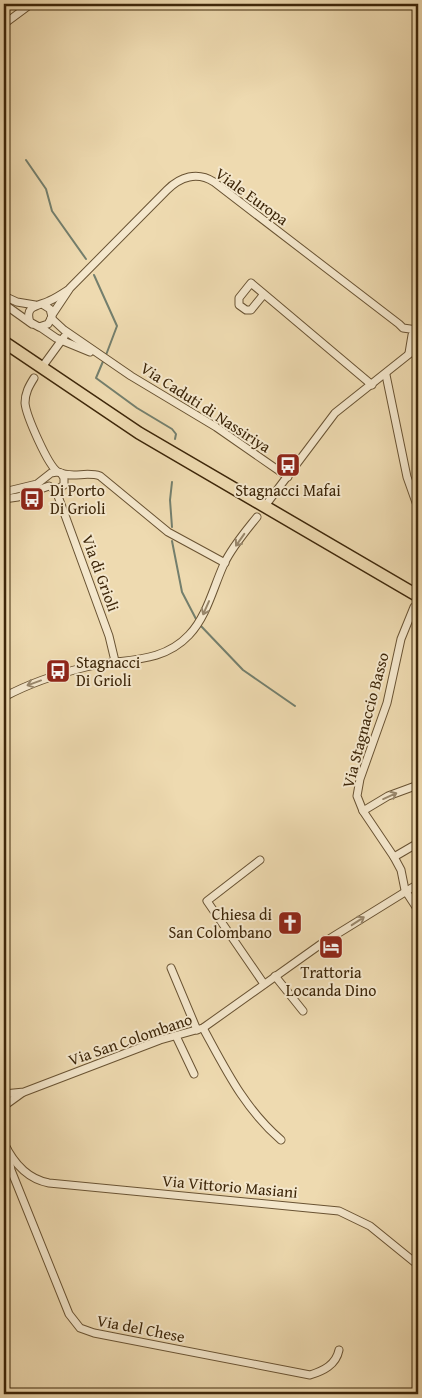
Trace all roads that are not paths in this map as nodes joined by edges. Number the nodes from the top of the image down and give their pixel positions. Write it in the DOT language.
graph roads {
  1 [pos="31,4"];
  2 [pos="4,24"];
  3 [pos="70,288"];
  4 [pos="264,294"];
  5 [pos="4,296"];
  6 [pos="4,304"];
  7 [pos="38,305"];
  8 [pos="51,317"];
  9 [pos="32,324"];
  10 [pos="39,327"];
  11 [pos="403,328"];
  12 [pos="64,330"];
  13 [pos="418,330"];
  14 [pos="54,336"];
  15 [pos="71,339"];
  16 [pos="62,340"];
  17 [pos="411,340"];
  18 [pos="4,342"];
  19 [pos="418,346"];
  20 [pos="4,351"];
  21 [pos="53,352"];
  22 [pos="409,354"];
  23 [pos="45,363"];
  24 [pos="386,375"];
  25 [pos="34,378"];
  26 [pos="372,385"];
  27 [pos="51,466"];
  28 [pos="59,472"];
  29 [pos="49,476"];
  30 [pos="74,476"];
  31 [pos="288,476"];
  32 [pos="63,485"];
  33 [pos="51,487"];
  34 [pos="4,492"];
  35 [pos="58,496"];
  36 [pos="4,498"];
  37 [pos="268,502"];
  38 [pos="418,508"];
  39 [pos="257,518"];
  40 [pos="225,563"];
  41 [pos="417,603"];
  42 [pos="115,661"];
  43 [pos="4,697"];
  44 [pos="418,785"];
  45 [pos="363,810"];
  46 [pos="418,843"];
  47 [pos="394,857"];
  48 [pos="260,860"];
  49 [pos="418,884"];
  50 [pos="405,890"];
  51 [pos="418,910"];
  52 [pos="170,968"];
  53 [pos="275,976"];
  54 [pos="264,984"];
  55 [pos="302,1010"];
  56 [pos="200,1029"];
  57 [pos="176,1036"];
  58 [pos="194,1074"];
  59 [pos="24,1092"];
  60 [pos="4,1095"];
  61 [pos="4,1106"];
  62 [pos="281,1140"];
  63 [pos="5,1146"];
  64 [pos="22,1169"];
  65 [pos="11,1170"];
  66 [pos="18,1186"];
  67 [pos="418,1265"];
  68 [pos="339,1350"];
  1 -- 2 [label="street"];
  3 -- 7 [label="street, Viale Europa"];
  3 -- 8 [label="street, Viale Europa"];
  3 -- 11 [label="street, Viale Europa"];
  4 -- 26 [label="street"];
  5 -- 7 [label="street"];
  6 -- 9 [label="street"];
  7 -- 8 [label="street"];
  7 -- 9 [label="street"];
  8 -- 10 [label="street"];
  8 -- 12 [label="street, Via Caduti di Nassiriya"];
  9 -- 10 [label="street"];
  10 -- 14 [label="street, Via Caduti di Nassiriya"];
  11 -- 13 [label="street, Viale Europa"];
  11 -- 17 [label="street, Viale Europa"];
  12 -- 15 [label="street, Via Caduti di Nassiriya"];
  12 -- 16 [label="street"];
  13 -- 17 [label="street"];
  14 -- 16 [label="street, Via Caduti di Nassiriya"];
  14 -- 21 [label="street"];
  15 -- 16 [label="street, Via Caduti di Nassiriya"];
  15 -- 31 [label="street, Via Caduti di Nassiriya"];
  16 -- 21 [label="street"];
  17 -- 19 [label="street, Viale Europa"];
  17 -- 22 [label="street"];
  18 -- 41 [label="highway"];
  19 -- 22 [label="street"];
  20 -- 41 [label="highway"];
  21 -- 23 [label="street"];
  22 -- 24 [label="street"];
  24 -- 26 [label="street"];
  24 -- 38 [label="street"];
  25 -- 27 [label="street"];
  26 -- 31 [label="street"];
  27 -- 28 [label="street"];
  27 -- 29 [label="street"];
  28 -- 29 [label="street"];
  28 -- 30 [label="street"];
  28 -- 32 [label="street"];
  29 -- 33 [label="street"];
  29 -- 34 [label="street"];
  30 -- 32 [label="street"];
  30 -- 40 [label="street"];
  31 -- 37 [label="street"];
  32 -- 33 [label="street"];
  32 -- 35 [label="street"];
  33 -- 35 [label="street, Via di Grioli"];
  33 -- 36 [label="street"];
  35 -- 42 [label="street, Via di Grioli"];
  39 -- 40 [label="street, one-way"];
  40 -- 42 [label="street, one-way"];
  41 -- 45 [label="street, Via Stagnaccio Basso"];
  42 -- 43 [label="street, one-way"];
  45 -- 44 [label="street, one-way"];
  45 -- 47 [label="street, Via Stagnaccio Basso"];
  46 -- 47 [label="street"];
  47 -- 50 [label="street, Via Stagnaccio Basso"];
  48 -- 54 [label="street"];
  49 -- 50 [label="street, Via San Colombano"];
  50 -- 51 [label="street"];
  53 -- 50 [label="street, Via San Colombano, one-way"];
  52 -- 56 [label="street"];
  53 -- 54 [label="street, Via San Colombano"];
  53 -- 55 [label="street"];
  54 -- 56 [label="street, Via San Colombano"];
  56 -- 57 [label="street, Via San Colombano"];
  56 -- 62 [label="street"];
  57 -- 58 [label="street"];
  57 -- 59 [label="street, Via San Colombano"];
  59 -- 60 [label="street, Via San Colombano"];
  59 -- 61 [label="street, Via San Colombano"];
  60 -- 61 [label="street, Via San Colombano"];
  63 -- 64 [label="street, Via del Chese"];
  63 -- 65 [label="street, Via del Chese"];
  64 -- 65 [label="street"];
  64 -- 66 [label="street"];
  64 -- 67 [label="street, Via Vittorio Masiani"];
  65 -- 66 [label="street, Via del Chese"];
  66 -- 68 [label="street, Via del Chese"];
}
